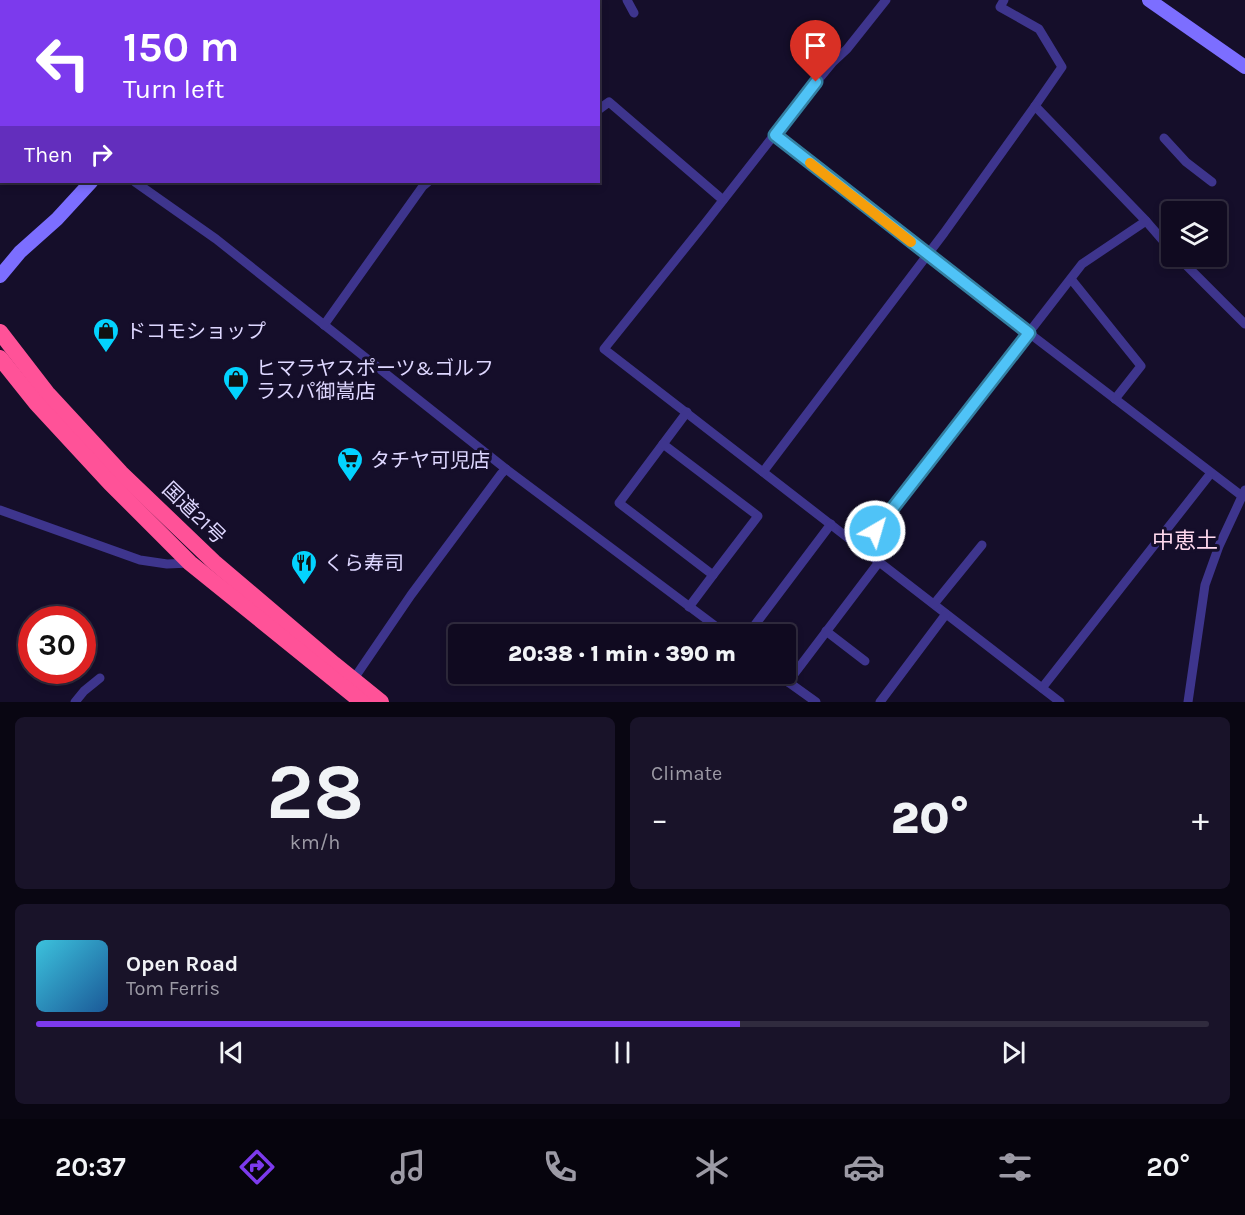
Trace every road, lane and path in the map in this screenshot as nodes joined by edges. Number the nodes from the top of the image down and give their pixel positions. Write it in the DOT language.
graph roads {
  1 [pos="627,0"];
  2 [pos="886,0"];
  3 [pos="1004,0"];
  4 [pos="1149,0"];
  5 [pos="634,13"];
  6 [pos="1245,67"];
  7 [pos="1035,106"];
  8 [pos="600,109"];
  9 [pos="775,135"];
  10 [pos="1164,138"];
  11 [pos="1212,182"];
  12 [pos="91,183"];
  13 [pos="136,183"];
  14 [pos="427,183"];
  15 [pos="723,200"];
  16 [pos="1146,221"];
  17 [pos="1161,238"];
  18 [pos="927,255"];
  19 [pos="1188,267"];
  20 [pos="0,276"];
  21 [pos="1071,279"];
  22 [pos="1245,324"];
  23 [pos="324,325"];
  24 [pos="0,332"];
  25 [pos="1029,333"];
  26 [pos="0,358"];
  27 [pos="1115,399"];
  28 [pos="687,412"];
  29 [pos="663,444"];
  30 [pos="506,469"];
  31 [pos="763,472"];
  32 [pos="1211,473"];
  33 [pos="1243,493"];
  34 [pos="0,510"];
  35 [pos="831,524"];
  36 [pos="982,545"];
  37 [pos="861,549"];
  38 [pos="879,562"];
  39 [pos="190,563"];
  40 [pos="713,574"];
  41 [pos="934,604"];
  42 [pos="689,607"];
  43 [pos="946,614"];
  44 [pos="712,624"];
  45 [pos="756,624"];
  46 [pos="826,631"];
  47 [pos="866,661"];
  48 [pos="796,671"];
  49 [pos="100,678"];
  50 [pos="353,680"];
  51 [pos="791,684"];
  52 [pos="1041,688"];
  53 [pos="75,702"];
  54 [pos="362,702"];
  55 [pos="381,702"];
  56 [pos="816,702"];
  57 [pos="880,702"];
  58 [pos="1060,702"];
  59 [pos="1188,702"];
  1 -- 5 [label="street"];
  2 -- 9 [label="street"];
  3 -- 7 [label="street"];
  4 -- 6 [label="street"];
  7 -- 16 [label="street"];
  7 -- 18 [label="street"];
  8 -- 15 [label="street"];
  9 -- 15 [label="street"];
  9 -- 18 [label="street"];
  10 -- 11 [label="street"];
  12 -- 20 [label="street"];
  13 -- 23 [label="street"];
  14 -- 23 [label="street"];
  15 -- 28 [label="street"];
  16 -- 17 [label="street"];
  16 -- 21 [label="street"];
  18 -- 25 [label="street"];
  18 -- 31 [label="street"];
  19 -- 22 [label="street"];
  21 -- 25 [label="street"];
  21 -- 27 [label="street"];
  23 -- 30 [label="street"];
  24 -- 50 [label="highway, 国道21号"];
  25 -- 27 [label="street"];
  25 -- 37 [label="street"];
  26 -- 39 [label="highway, 国道21号"];
  27 -- 32 [label="street"];
  28 -- 29 [label="street"];
  28 -- 31 [label="street"];
  29 -- 40 [label="street"];
  29 -- 40 [label="street"];
  30 -- 42 [label="street"];
  30 -- 50 [label="street"];
  31 -- 35 [label="street"];
  32 -- 33 [label="street"];
  32 -- 52 [label="street"];
  33 -- 59 [label="street"];
  34 -- 39 [label="street"];
  35 -- 37 [label="street"];
  35 -- 45 [label="street"];
  36 -- 41 [label="street"];
  37 -- 38 [label="street"];
  38 -- 41 [label="street"];
  38 -- 46 [label="street"];
  39 -- 54 [label="highway, 国道21号"];
  40 -- 42 [label="street"];
  41 -- 43 [label="street"];
  42 -- 44 [label="street"];
  43 -- 52 [label="street"];
  43 -- 57 [label="street"];
  46 -- 47 [label="street"];
  46 -- 48 [label="street"];
  49 -- 53 [label="street"];
  50 -- 55 [label="highway, 国道21号"];
  51 -- 56 [label="street"];
  52 -- 58 [label="street"];
}
